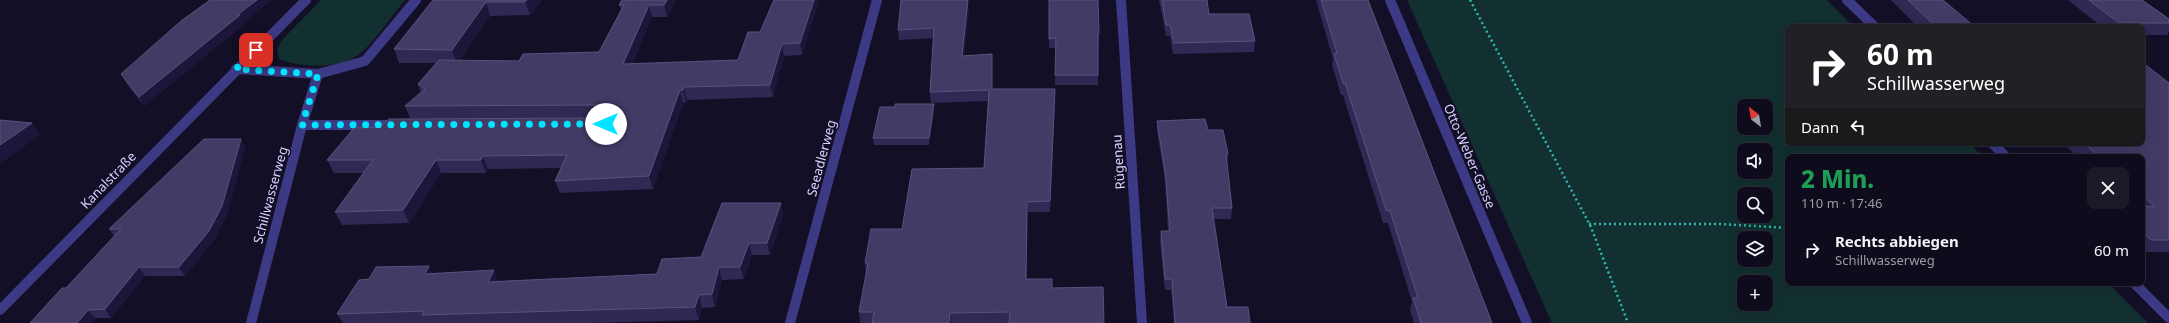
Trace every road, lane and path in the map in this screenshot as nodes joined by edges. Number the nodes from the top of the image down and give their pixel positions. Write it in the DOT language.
graph roads {
  1 [pos="306,0"];
  2 [pos="416,0"];
  3 [pos="877,0"];
  4 [pos="1121,0"];
  5 [pos="1390,0"];
  6 [pos="1470,0"];
  7 [pos="1847,0"];
  8 [pos="1872,24"];
  9 [pos="236,69"];
  10 [pos="318,74"];
  11 [pos="302,125"];
  12 [pos="406,125"];
  13 [pos="1995,146"];
  14 [pos="2003,154"];
  15 [pos="1589,224"];
  16 [pos="1785,228"];
  17 [pos="2137,286"];
  18 [pos="0,310"];
  19 [pos="2169,318"];
  20 [pos="251,323"];
  21 [pos="790,323"];
  22 [pos="1142,323"];
  23 [pos="1526,323"];
  24 [pos="1628,323"];
  1 -- 9 [label="street, Kanalstraße"];
  2 -- 10 [label="street"];
  3 -- 21 [label="street, Seeadlerweg"];
  4 -- 22 [label="street, Rügenau"];
  5 -- 23 [label="street, Otto-Weber-Gasse"];
  6 -- 15 [label="path"];
  7 -- 8 [label="street"];
  9 -- 10 [label="street"];
  9 -- 18 [label="street, Kanalstraße"];
  10 -- 11 [label="street, Schillwasserweg"];
  11 -- 12 [label="street"];
  11 -- 20 [label="street, Schillwasserweg"];
  13 -- 14 [label="street"];
  15 -- 16 [label="path"];
  15 -- 24 [label="path"];
  17 -- 19 [label="street"];
}
